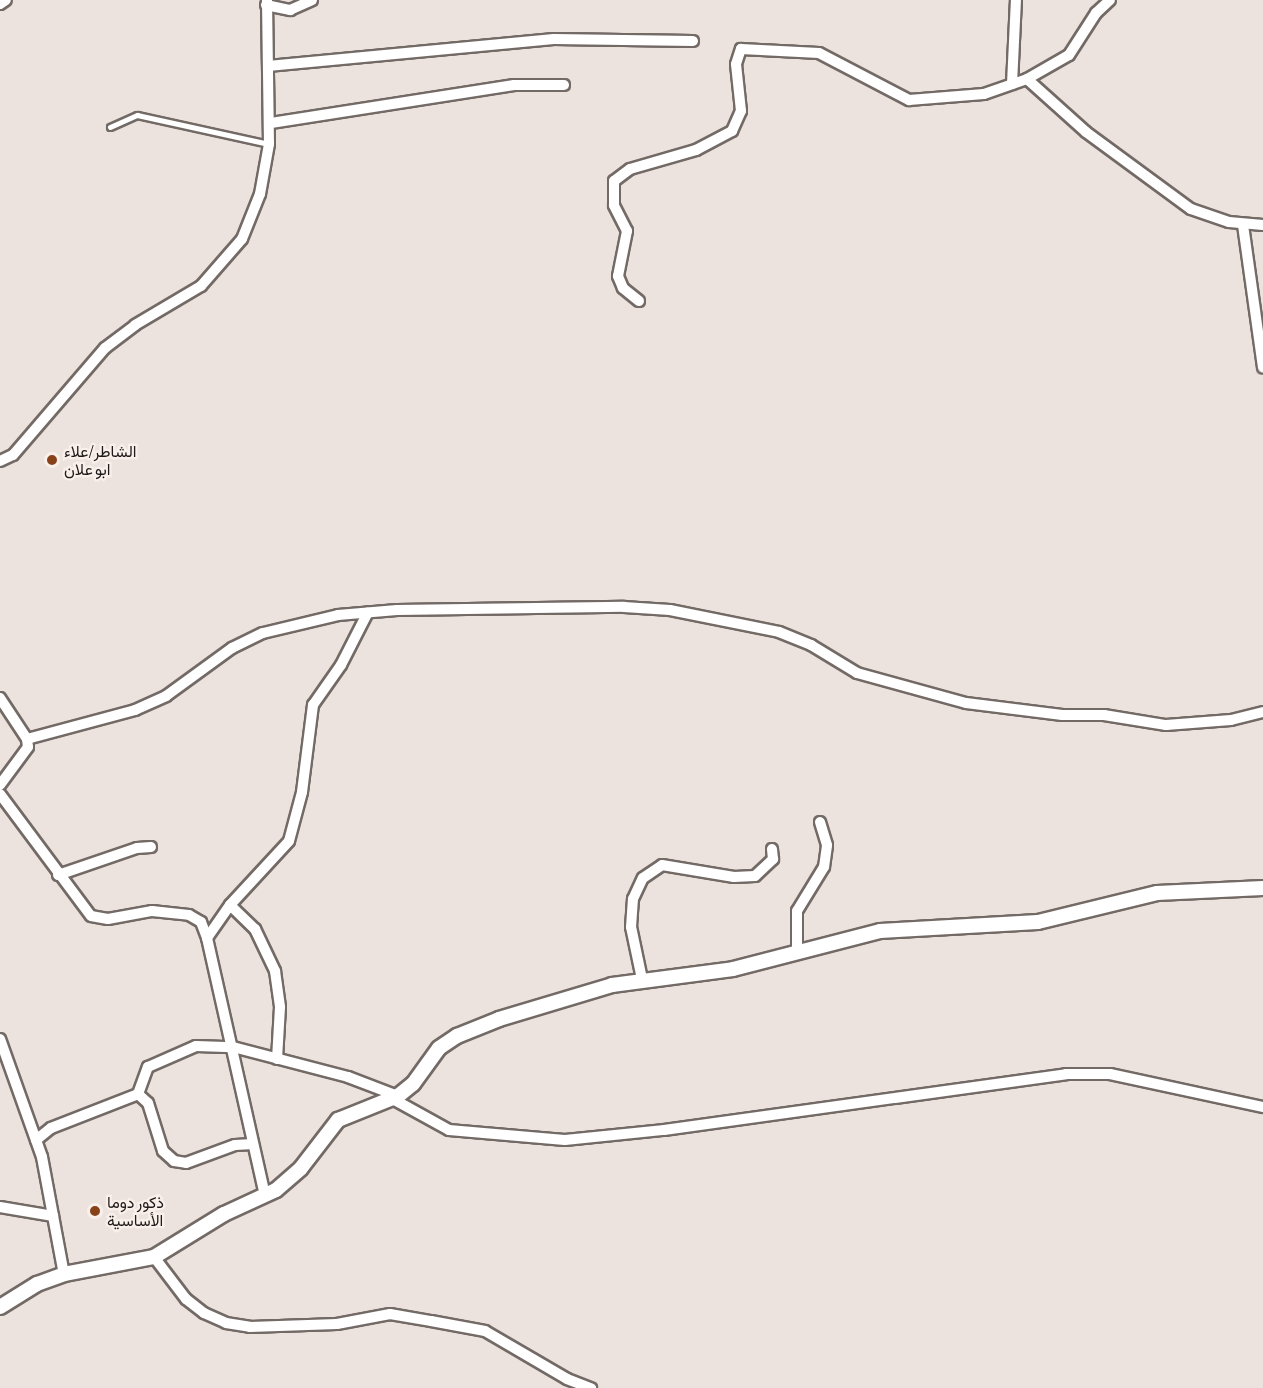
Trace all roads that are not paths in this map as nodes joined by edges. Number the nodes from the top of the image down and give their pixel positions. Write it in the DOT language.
graph roads {
  1 [pos="6,0"];
  2 [pos="312,0"];
  3 [pos="1016,0"];
  4 [pos="1110,0"];
  5 [pos="266,3"];
  6 [pos="0,4"];
  7 [pos="693,41"];
  8 [pos="268,66"];
  9 [pos="1027,79"];
  10 [pos="1012,84"];
  11 [pos="564,85"];
  12 [pos="271,123"];
  13 [pos="110,127"];
  14 [pos="269,144"];
  15 [pos="1243,225"];
  16 [pos="1263,225"];
  17 [pos="639,301"];
  18 [pos="1263,368"];
  19 [pos="0,461"];
  20 [pos="368,612"];
  21 [pos="0,698"];
  22 [pos="1263,712"];
  23 [pos="27,739"];
  24 [pos="0,785"];
  25 [pos="0,794"];
  26 [pos="820,822"];
  27 [pos="151,847"];
  28 [pos="772,849"];
  29 [pos="58,875"];
  30 [pos="1263,888"];
  31 [pos="230,905"];
  32 [pos="207,938"];
  33 [pos="796,952"];
  34 [pos="642,979"];
  35 [pos="0,1039"];
  36 [pos="233,1047"];
  37 [pos="277,1059"];
  38 [pos="138,1094"];
  39 [pos="394,1097"];
  40 [pos="1263,1107"];
  41 [pos="36,1140"];
  42 [pos="253,1144"];
  43 [pos="265,1195"];
  44 [pos="0,1206"];
  45 [pos="54,1216"];
  46 [pos="154,1257"];
  47 [pos="64,1274"];
  48 [pos="0,1307"];
  49 [pos="591,1388"];
  1 -- 6 [label="street"];
  2 -- 5 [label="street"];
  3 -- 10 [label="street"];
  4 -- 9 [label="street"];
  5 -- 8 [label="street"];
  7 -- 8 [label="street"];
  8 -- 12 [label="street"];
  9 -- 10 [label="street"];
  9 -- 15 [label="street"];
  10 -- 17 [label="street"];
  11 -- 12 [label="street"];
  12 -- 14 [label="street"];
  13 -- 14 [label="lane"];
  14 -- 19 [label="street"];
  15 -- 16 [label="street"];
  15 -- 18 [label="street"];
  20 -- 22 [label="street"];
  20 -- 23 [label="street"];
  20 -- 31 [label="street"];
  21 -- 23 [label="street"];
  23 -- 24 [label="street"];
  25 -- 29 [label="street"];
  26 -- 33 [label="street"];
  27 -- 29 [label="street"];
  28 -- 34 [label="street"];
  29 -- 32 [label="street"];
  30 -- 33 [label="street"];
  31 -- 32 [label="street"];
  31 -- 37 [label="street"];
  32 -- 36 [label="street"];
  33 -- 34 [label="street"];
  34 -- 39 [label="street"];
  35 -- 41 [label="street"];
  36 -- 37 [label="street"];
  36 -- 38 [label="street"];
  36 -- 42 [label="street"];
  37 -- 39 [label="street"];
  38 -- 41 [label="street"];
  38 -- 42 [label="street"];
  39 -- 40 [label="street"];
  39 -- 43 [label="street"];
  41 -- 45 [label="street"];
  42 -- 43 [label="street"];
  43 -- 46 [label="street"];
  44 -- 45 [label="street"];
  45 -- 47 [label="street"];
  46 -- 47 [label="street"];
  46 -- 49 [label="street"];
  47 -- 48 [label="street"];
}
